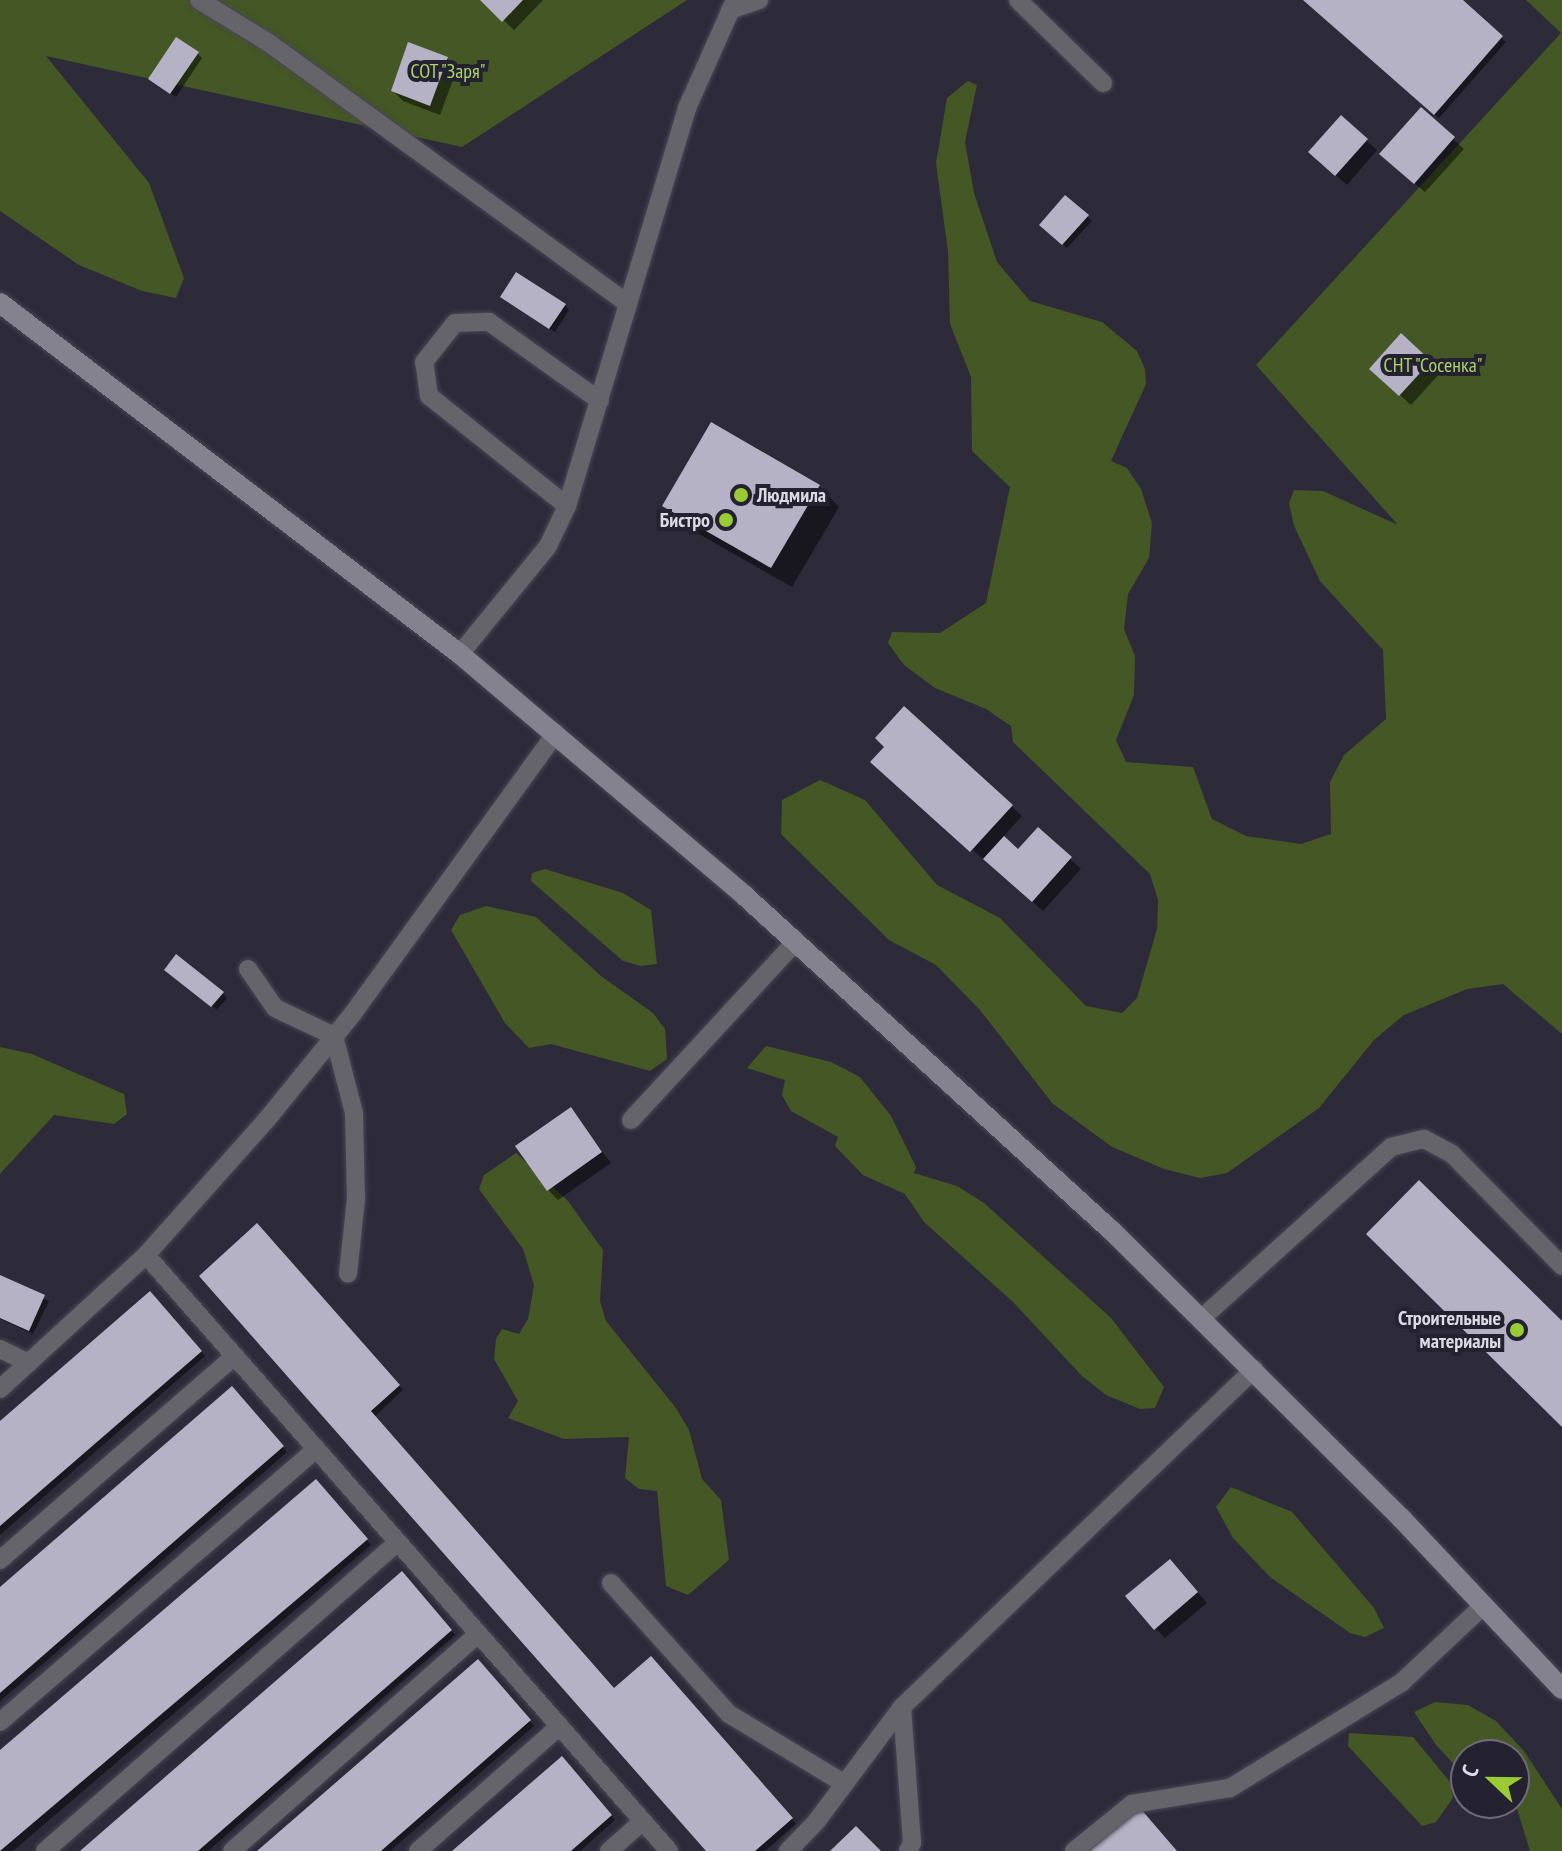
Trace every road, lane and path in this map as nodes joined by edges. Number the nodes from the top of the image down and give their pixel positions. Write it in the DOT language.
graph roads {
  1 [pos="199,0"];
  2 [pos="759,0"];
  3 [pos="1018,0"];
  4 [pos="733,5"];
  5 [pos="1103,83"];
  6 [pos="626,302"];
  7 [pos="0,303"];
  8 [pos="600,401"];
  9 [pos="567,506"];
  10 [pos="460,654"];
  11 [pos="556,733"];
  12 [pos="796,941"];
  13 [pos="248,969"];
  14 [pos="334,1036"];
  15 [pos="631,1120"];
  16 [pos="146,1255"];
  17 [pos="1562,1266"];
  18 [pos="348,1274"];
  19 [pos="1202,1318"];
  20 [pos="0,1349"];
  21 [pos="235,1356"];
  22 [pos="29,1363"];
  23 [pos="1254,1369"];
  24 [pos="0,1389"];
  25 [pos="316,1449"];
  26 [pos="398,1542"];
  27 [pos="0,1560"];
  28 [pos="611,1583"];
  29 [pos="1483,1606"];
  30 [pos="478,1634"];
  31 [pos="1562,1689"];
  32 [pos="902,1707"];
  33 [pos="0,1722"];
  34 [pos="560,1726"];
  35 [pos="845,1784"];
  36 [pos="643,1821"];
  37 [pos="45,1851"];
  38 [pos="232,1851"];
  39 [pos="418,1851"];
  40 [pos="609,1851"];
  41 [pos="669,1851"];
  42 [pos="788,1851"];
  43 [pos="908,1851"];
  44 [pos="1074,1851"];
  1 -- 6 [label="lane"];
  2 -- 4 [label="lane"];
  3 -- 5 [label="lane"];
  4 -- 6 [label="lane"];
  6 -- 8 [label="lane"];
  7 -- 10 [label="main road"];
  8 -- 9 [label="lane"];
  8 -- 9 [label="lane"];
  9 -- 10 [label="lane"];
  10 -- 11 [label="main road"];
  11 -- 12 [label="main road"];
  11 -- 14 [label="lane"];
  12 -- 15 [label="lane"];
  12 -- 19 [label="main road"];
  13 -- 14 [label="lane"];
  14 -- 16 [label="lane"];
  14 -- 18 [label="lane"];
  16 -- 21 [label="lane"];
  16 -- 22 [label="lane"];
  17 -- 19 [label="lane"];
  19 -- 23 [label="main road"];
  20 -- 22 [label="lane"];
  21 -- 25 [label="lane"];
  21 -- 27 [label="lane"];
  22 -- 24 [label="lane"];
  23 -- 29 [label="main road"];
  23 -- 32 [label="lane"];
  25 -- 26 [label="lane"];
  25 -- 33 [label="lane"];
  26 -- 30 [label="lane"];
  26 -- 37 [label="lane"];
  28 -- 35 [label="lane"];
  29 -- 31 [label="main road"];
  29 -- 44 [label="lane"];
  30 -- 34 [label="lane"];
  30 -- 38 [label="lane"];
  32 -- 35 [label="lane"];
  32 -- 43 [label="lane"];
  34 -- 36 [label="lane"];
  34 -- 39 [label="lane"];
  35 -- 42 [label="lane"];
  36 -- 40 [label="lane"];
  36 -- 41 [label="lane"];
}
